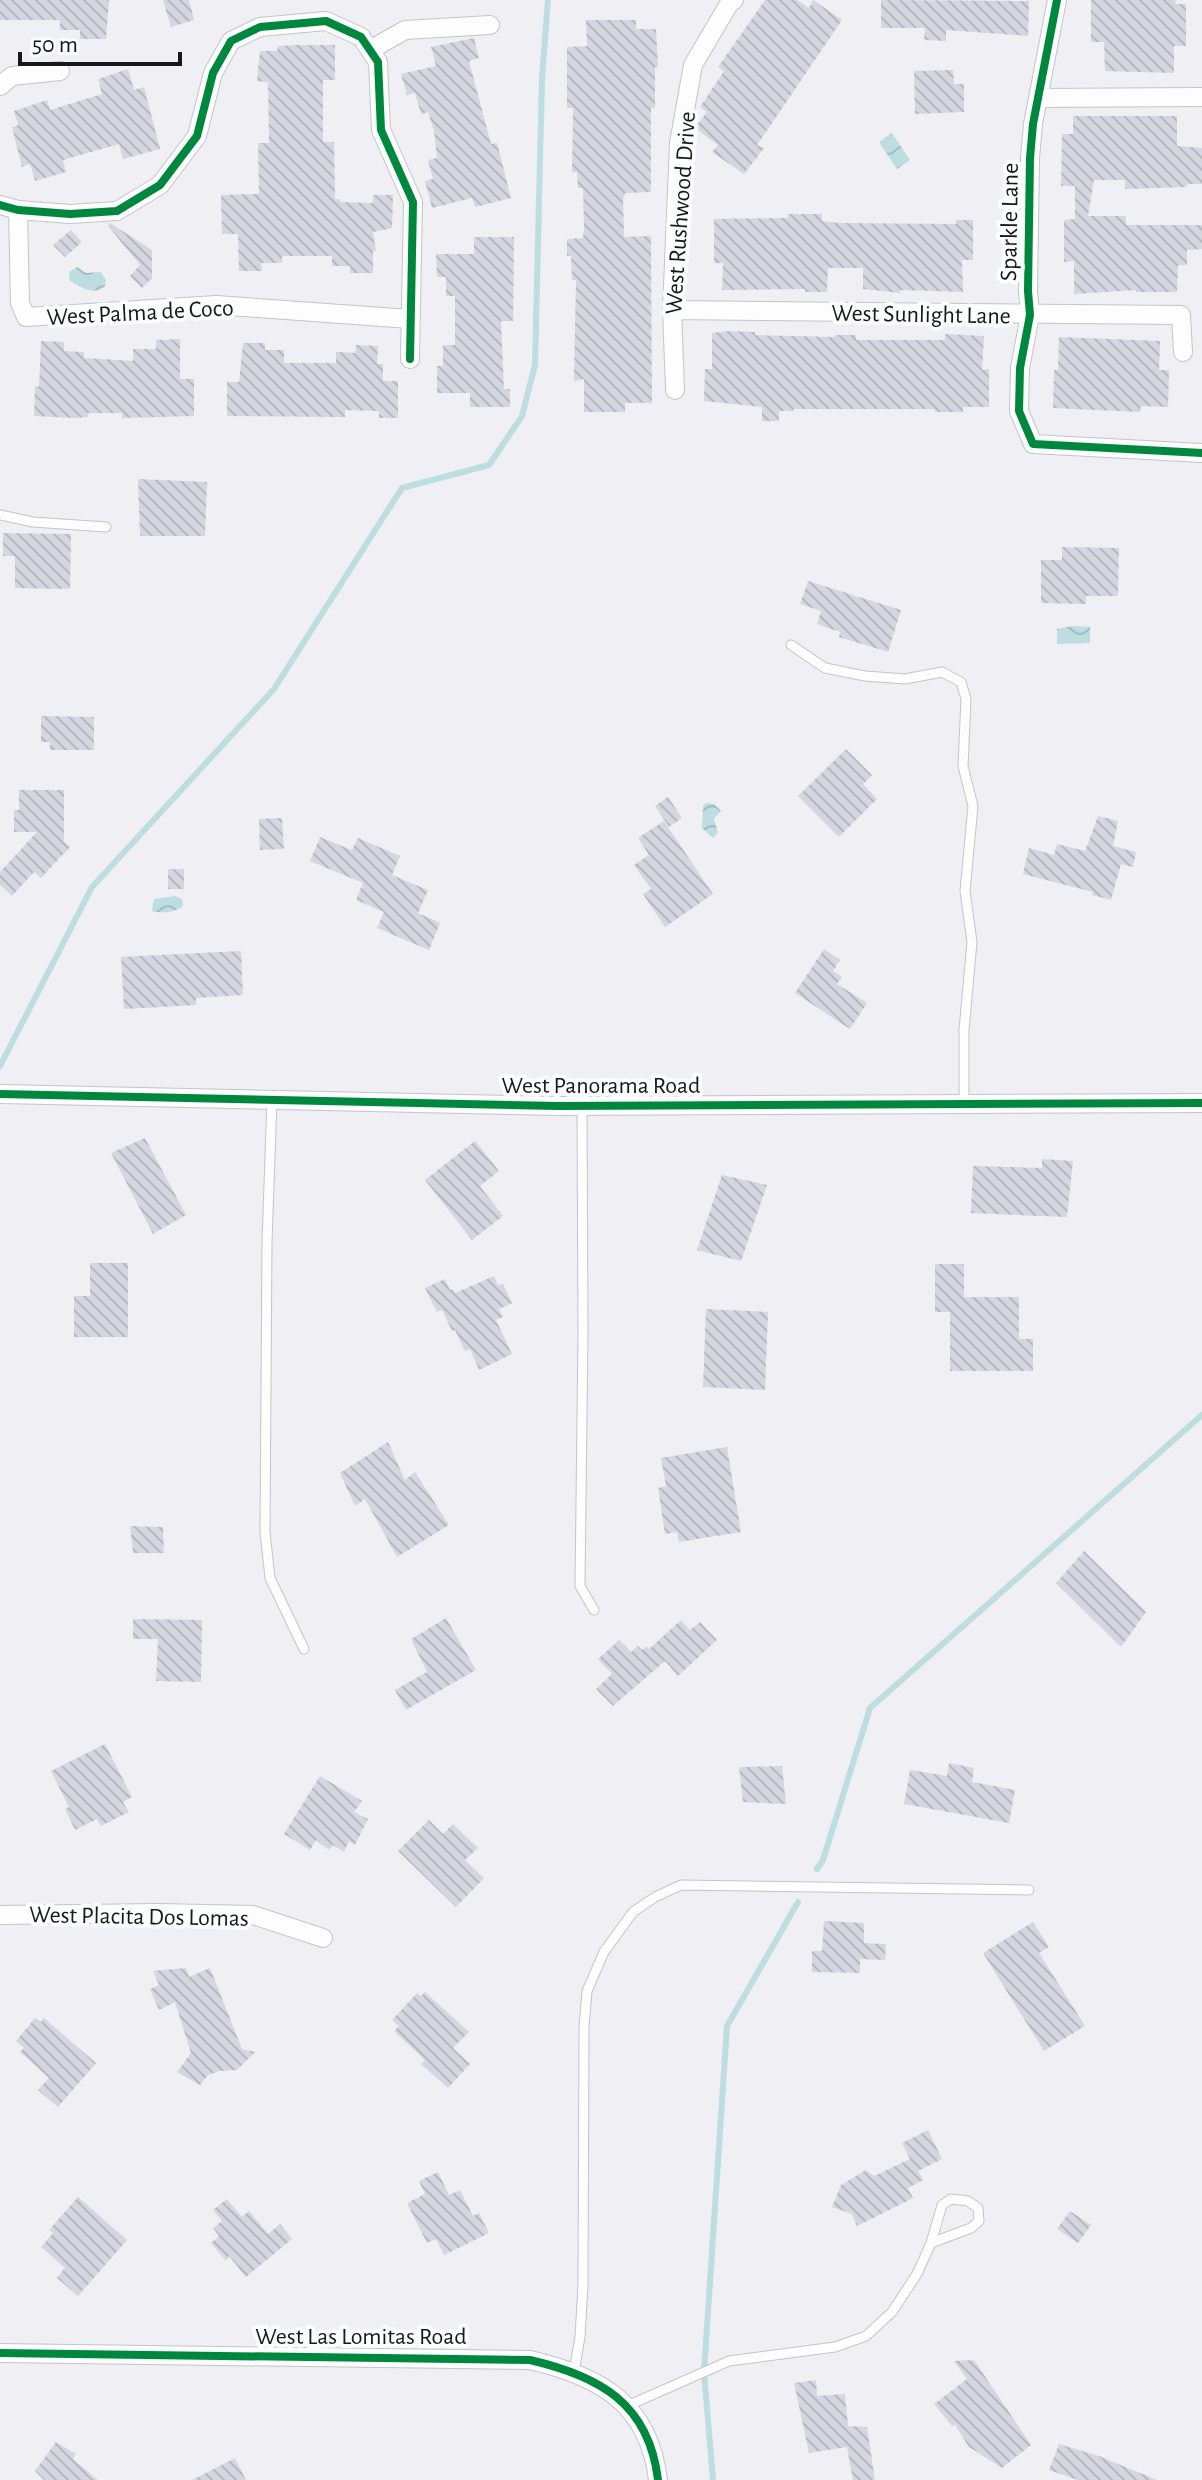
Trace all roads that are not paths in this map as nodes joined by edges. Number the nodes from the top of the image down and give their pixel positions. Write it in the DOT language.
graph roads {
  1 [pos="734,0"];
  2 [pos="1057,0"];
  3 [pos="490,25"];
  4 [pos="370,50"];
  5 [pos="60,71"];
  6 [pos="0,86"];
  7 [pos="1202,97"];
  8 [pos="1038,98"];
  9 [pos="9,207"];
  10 [pos="672,310"];
  11 [pos="1030,315"];
  12 [pos="410,319"];
  13 [pos="1183,352"];
  14 [pos="410,359"];
  15 [pos="675,390"];
  16 [pos="1202,453"];
  17 [pos="0,515"];
  18 [pos="106,527"];
  19 [pos="791,645"];
  20 [pos="0,1094"];
  21 [pos="272,1100"];
  22 [pos="1201,1103"];
  23 [pos="964,1104"];
  24 [pos="582,1106"];
  25 [pos="594,1610"];
  26 [pos="304,1649"];
  27 [pos="1029,1890"];
  28 [pos="0,1915"];
  29 [pos="323,1938"];
  30 [pos="931,2243"];
  31 [pos="0,2353"];
  32 [pos="574,2372"];
  33 [pos="627,2406"];
  34 [pos="658,2480"];
  1 -- 10 [label="street, West Rushwood Drive"];
  2 -- 8 [label="street, Sparkle Lane"];
  3 -- 4 [label="street"];
  4 -- 9 [label="street"];
  4 -- 12 [label="street"];
  5 -- 6 [label="street"];
  7 -- 8 [label="street"];
  8 -- 11 [label="street, Sparkle Lane"];
  9 -- 12 [label="street, West Palma de Coco"];
  10 -- 11 [label="street, West Sunlight Lane"];
  10 -- 15 [label="street, West Rushwood Drive"];
  11 -- 13 [label="street, West Sunlight Lane"];
  11 -- 16 [label="street, Sparkle Lane"];
  12 -- 14 [label="street"];
  17 -- 18 [label="lane"];
  19 -- 23 [label="lane"];
  20 -- 21 [label="street, West Panorama Road"];
  21 -- 24 [label="street, West Panorama Road"];
  21 -- 26 [label="lane"];
  22 -- 23 [label="street, West Panorama Road"];
  23 -- 24 [label="street, West Panorama Road"];
  24 -- 25 [label="lane"];
  27 -- 32 [label="lane"];
  28 -- 29 [label="street, West Placita Dos Lomas"];
  30 -- 30 [label="lane"];
  30 -- 33 [label="lane"];
  31 -- 32 [label="street, West Las Lomitas Road"];
  32 -- 33 [label="street, West Las Lomitas Road"];
  33 -- 34 [label="street, West Las Lomitas Road"];
}
